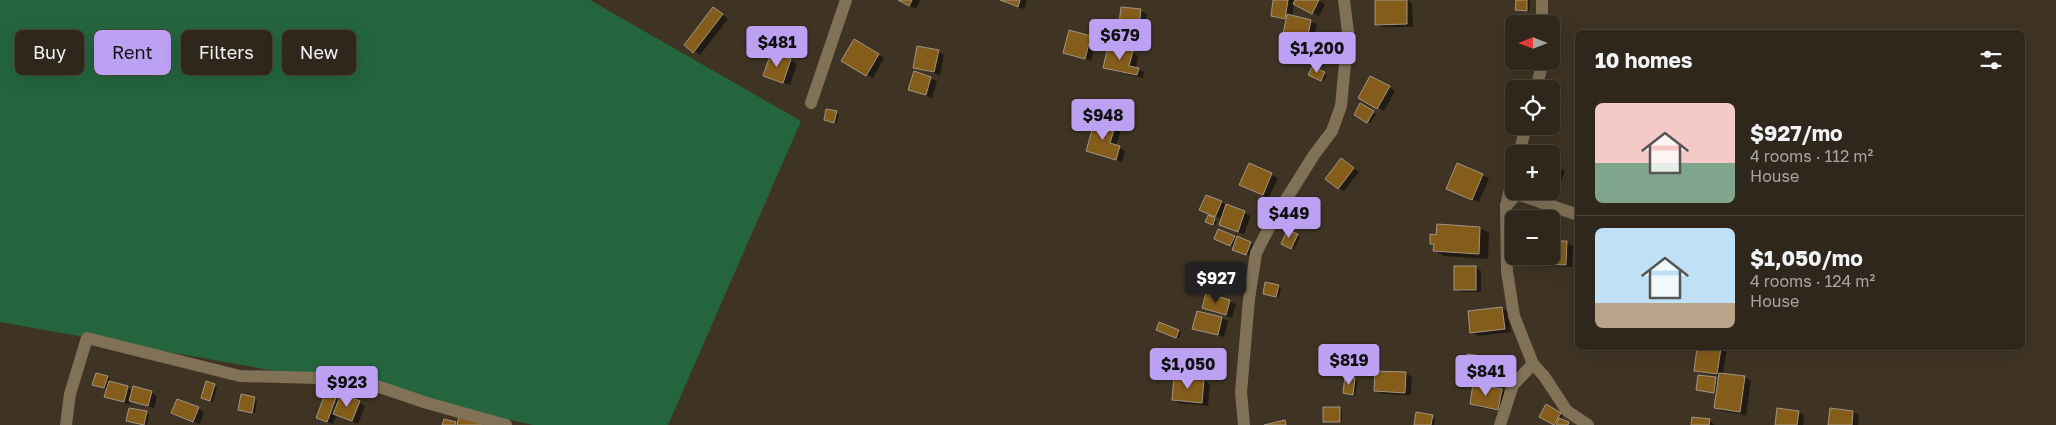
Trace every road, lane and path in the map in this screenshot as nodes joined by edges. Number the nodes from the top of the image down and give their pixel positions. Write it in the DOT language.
graph roads {
  1 [pos="846,0"];
  2 [pos="1344,0"];
  3 [pos="1542,0"];
  4 [pos="1542,15"];
  5 [pos="811,103"];
  6 [pos="1507,200"];
  7 [pos="1506,206"];
  8 [pos="1575,214"];
  9 [pos="1533,364"];
  10 [pos="66,425"];
  11 [pos="506,425"];
  12 [pos="1244,425"];
  13 [pos="1500,425"];
  14 [pos="1588,425"];
  1 -- 5 [label="street"];
  2 -- 12 [label="street"];
  3 -- 4 [label="street"];
  6 -- 7 [label="street"];
  7 -- 8 [label="street"];
  7 -- 9 [label="street"];
  9 -- 13 [label="street"];
  9 -- 14 [label="street"];
  10 -- 11 [label="street"];
}
